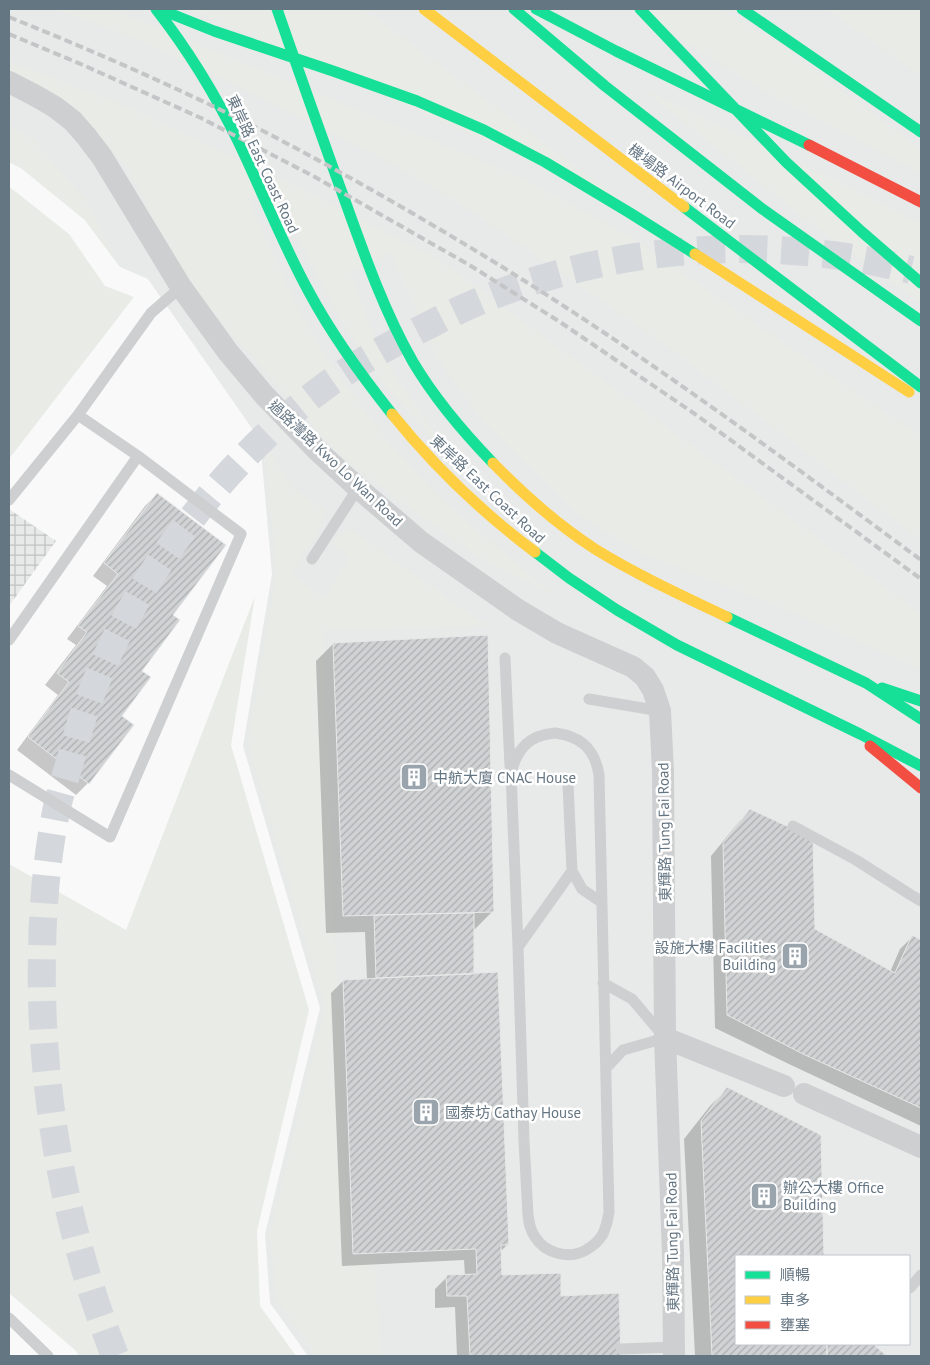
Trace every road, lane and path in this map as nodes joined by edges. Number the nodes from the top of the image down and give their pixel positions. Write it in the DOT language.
graph roads {
  1 [pos="158,9"];
  2 [pos="277,9"];
  3 [pos="424,9"];
  4 [pos="514,9"];
  5 [pos="536,9"];
  6 [pos="640,9"];
  7 [pos="742,9"];
  8 [pos="9,82"];
  9 [pos="921,132"];
  10 [pos="921,202"];
  11 [pos="921,283"];
  12 [pos="181,287"];
  13 [pos="921,321"];
  14 [pos="921,387"];
  15 [pos="921,399"];
  16 [pos="78,415"];
  17 [pos="138,456"];
  18 [pos="358,488"];
  19 [pos="9,500"];
  20 [pos="312,559"];
  21 [pos="9,640"];
  22 [pos="603,654"];
  23 [pos="505,658"];
  24 [pos="868,684"];
  25 [pos="589,700"];
  26 [pos="921,701"];
  27 [pos="660,711"];
  28 [pos="921,718"];
  29 [pos="845,727"];
  30 [pos="921,766"];
  31 [pos="511,773"];
  32 [pos="9,776"];
  33 [pos="568,784"];
  34 [pos="921,788"];
  35 [pos="793,826"];
  36 [pos="572,871"];
  37 [pos="921,901"];
  38 [pos="601,902"];
  39 [pos="518,947"];
  40 [pos="603,983"];
  41 [pos="665,1038"];
  42 [pos="606,1068"];
  43 [pos="921,1147"];
  44 [pos="921,1275"];
  45 [pos="910,1288"];
  46 [pos="9,1318"];
  47 [pos="621,1349"];
  48 [pos="674,1352"];
  49 [pos="48,1356"];
  1 -- 15 [label="main road"];
  1 -- 29 [label="main road, 東岸路 East Coast Road"];
  2 -- 24 [label="main road, 東岸路 East Coast Road"];
  3 -- 14 [label="main road, 機場路 Airport Road"];
  4 -- 13 [label="main road, 機場路 Airport Road"];
  5 -- 10 [label="main road"];
  6 -- 11 [label="main road"];
  7 -- 9 [label="main road"];
  8 -- 12 [label="street, 過路灣路 Kwo Lo Wan Road"];
  12 -- 16 [label="lane"];
  12 -- 18 [label="street, 過路灣路 Kwo Lo Wan Road"];
  16 -- 17 [label="lane"];
  16 -- 19 [label="lane"];
  17 -- 21 [label="lane"];
  17 -- 32 [label="lane"];
  18 -- 20 [label="lane"];
  18 -- 22 [label="street, 過路灣路 Kwo Lo Wan Road"];
  22 -- 27 [label="street, 東輝路 Tung Fai Road"];
  23 -- 31 [label="lane"];
  24 -- 26 [label="main road, 東岸路 East Coast Road"];
  24 -- 28 [label="main road"];
  25 -- 27 [label="lane"];
  27 -- 41 [label="street, 東輝路 Tung Fai Road"];
  29 -- 30 [label="main road"];
  29 -- 34 [label="main road, 東岸路 East Coast Road"];
  31 -- 38 [label="lane"];
  31 -- 39 [label="lane"];
  33 -- 36 [label="lane"];
  35 -- 37 [label="lane"];
  36 -- 38 [label="lane"];
  36 -- 39 [label="lane"];
  38 -- 40 [label="lane"];
  39 -- 42 [label="lane"];
  40 -- 41 [label="lane"];
  40 -- 42 [label="lane"];
  41 -- 42 [label="lane"];
  41 -- 43 [label="street"];
  41 -- 48 [label="street, 東輝路 Tung Fai Road"];
  44 -- 45 [label="lane"];
  46 -- 49 [label="lane"];
  47 -- 48 [label="lane"];
}
